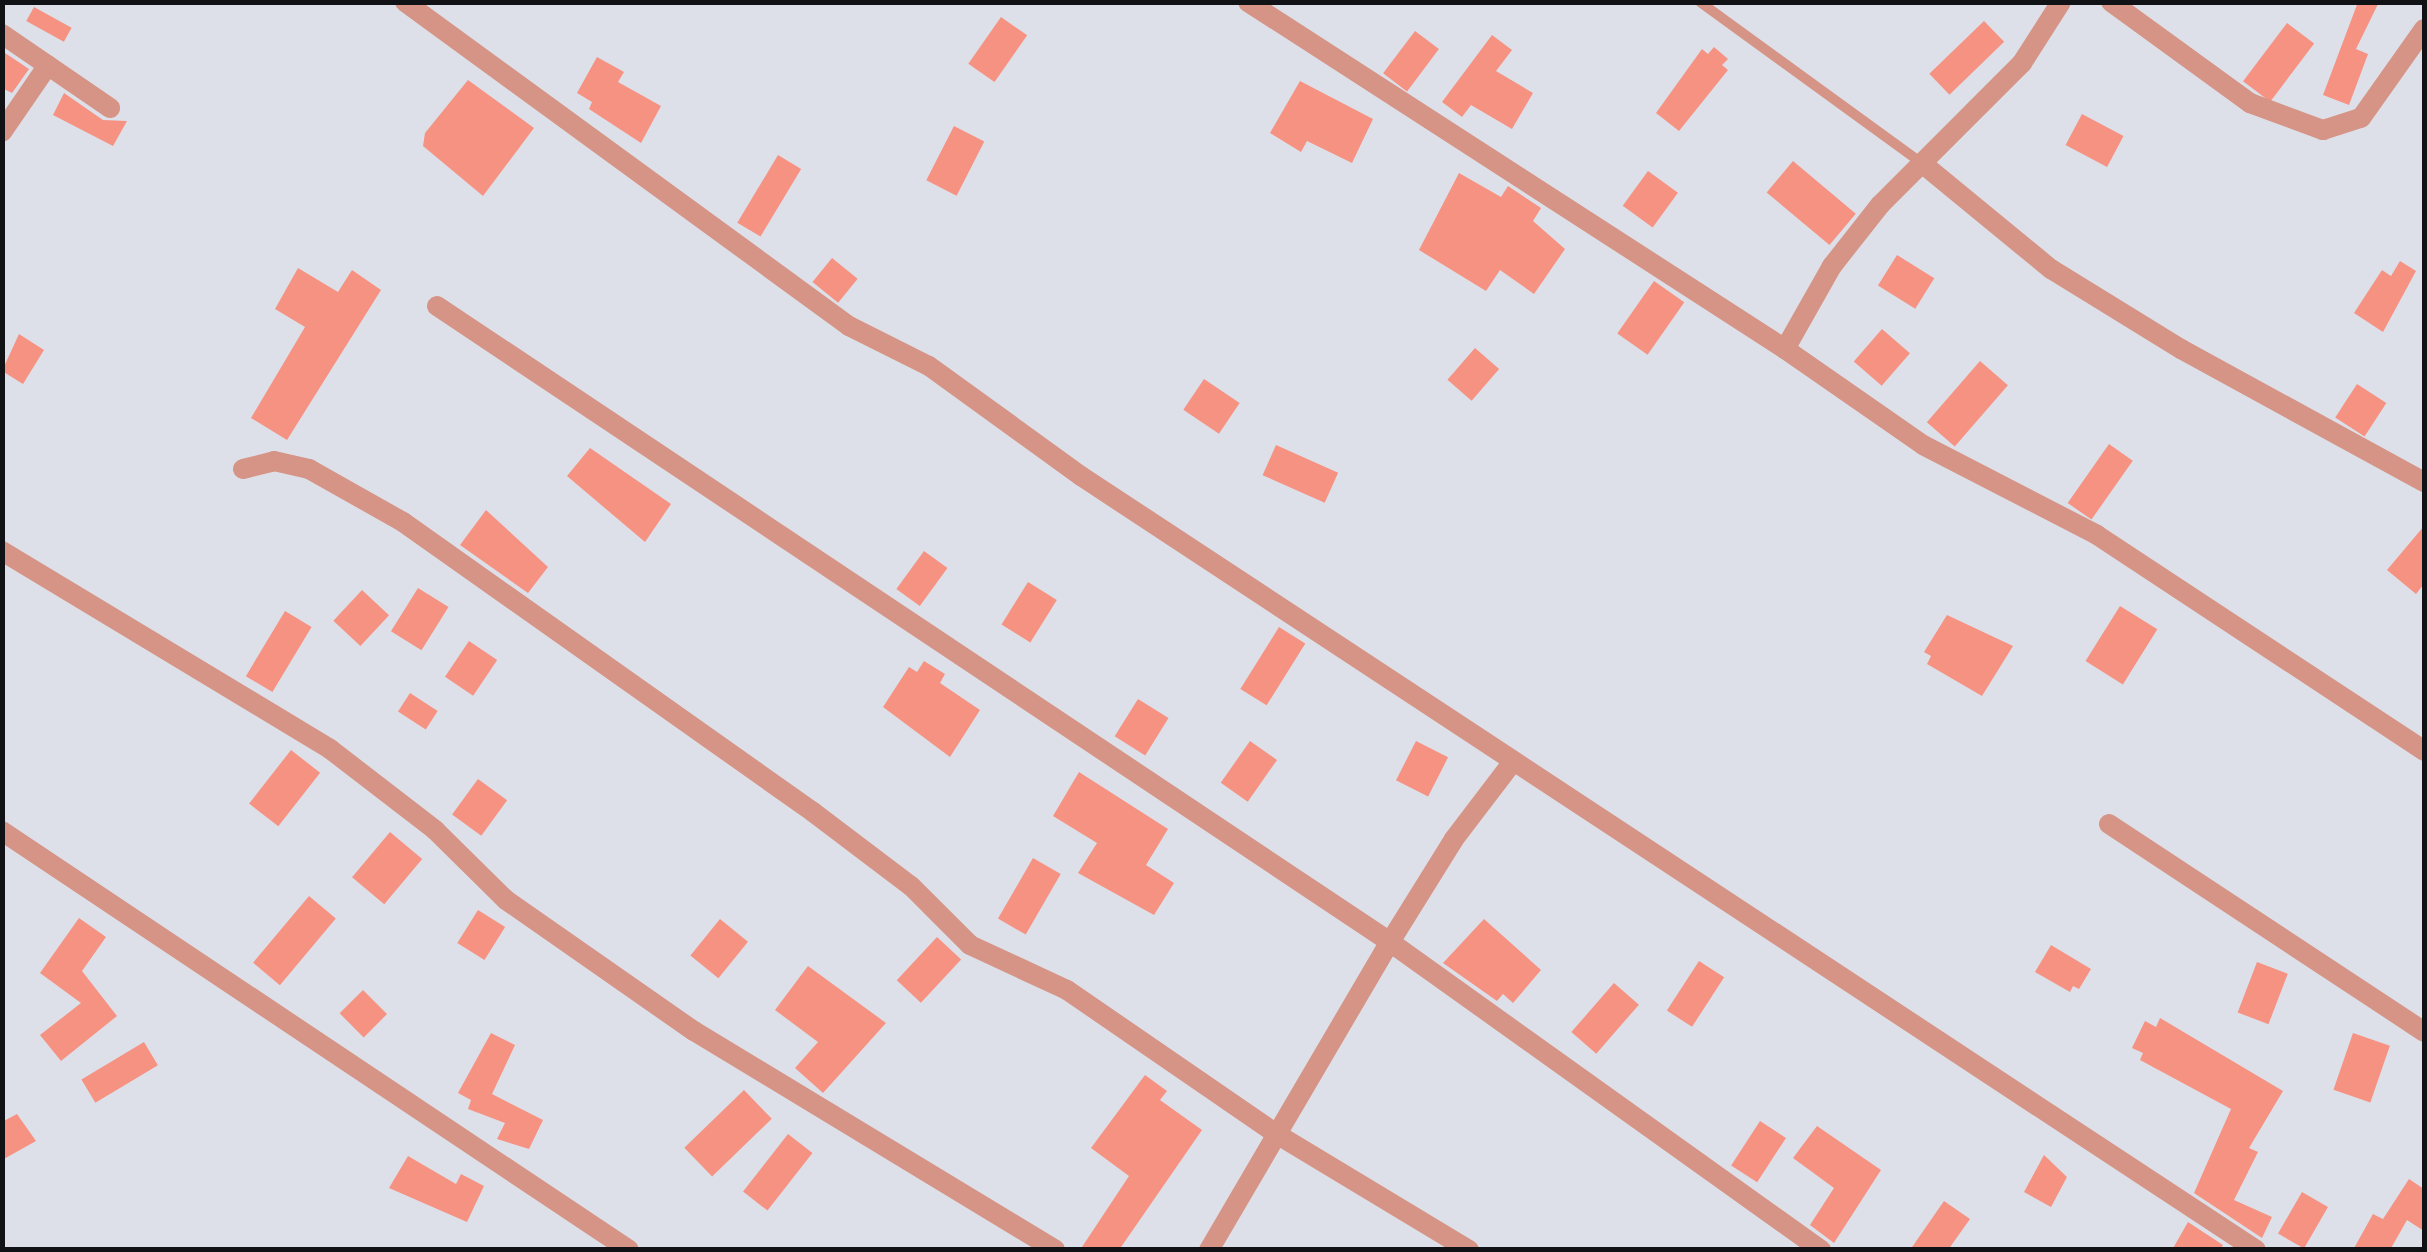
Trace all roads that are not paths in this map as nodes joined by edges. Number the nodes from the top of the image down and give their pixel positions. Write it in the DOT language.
graph roads {
  1 [pos="406,2"];
  2 [pos="1248,2"];
  3 [pos="1700,2"];
  4 [pos="2060,2"];
  5 [pos="2111,2"];
  6 [pos="2424,29"];
  7 [pos="2,34"];
  8 [pos="48,65"];
  9 [pos="110,108"];
  10 [pos="2,132"];
  11 [pos="1923,164"];
  12 [pos="437,306"];
  13 [pos="1785,349"];
  14 [pos="243,469"];
  15 [pos="2424,482"];
  16 [pos="2,551"];
  17 [pos="2424,751"];
  18 [pos="1512,763"];
  19 [pos="2109,824"];
  20 [pos="2,831"];
  21 [pos="1390,942"];
  22 [pos="2424,1032"];
  23 [pos="1275,1133"];
  24 [pos="629,1250"];
  25 [pos="1055,1250"];
  26 [pos="1209,1250"];
  27 [pos="1469,1250"];
  28 [pos="1822,1250"];
  29 [pos="2256,1250"];
  1 -- 18 [label="street"];
  2 -- 13 [label="street"];
  3 -- 11 [label="lane"];
  4 -- 11 [label="street"];
  5 -- 6 [label="street"];
  7 -- 8 [label="street"];
  8 -- 9 [label="street"];
  8 -- 10 [label="street"];
  11 -- 13 [label="street"];
  11 -- 15 [label="street"];
  12 -- 21 [label="street"];
  13 -- 17 [label="street"];
  14 -- 23 [label="street"];
  16 -- 25 [label="street"];
  18 -- 21 [label="street"];
  18 -- 29 [label="street"];
  19 -- 22 [label="street"];
  20 -- 24 [label="street"];
  21 -- 23 [label="street"];
  21 -- 28 [label="street"];
  23 -- 26 [label="street"];
  23 -- 27 [label="street"];
}
